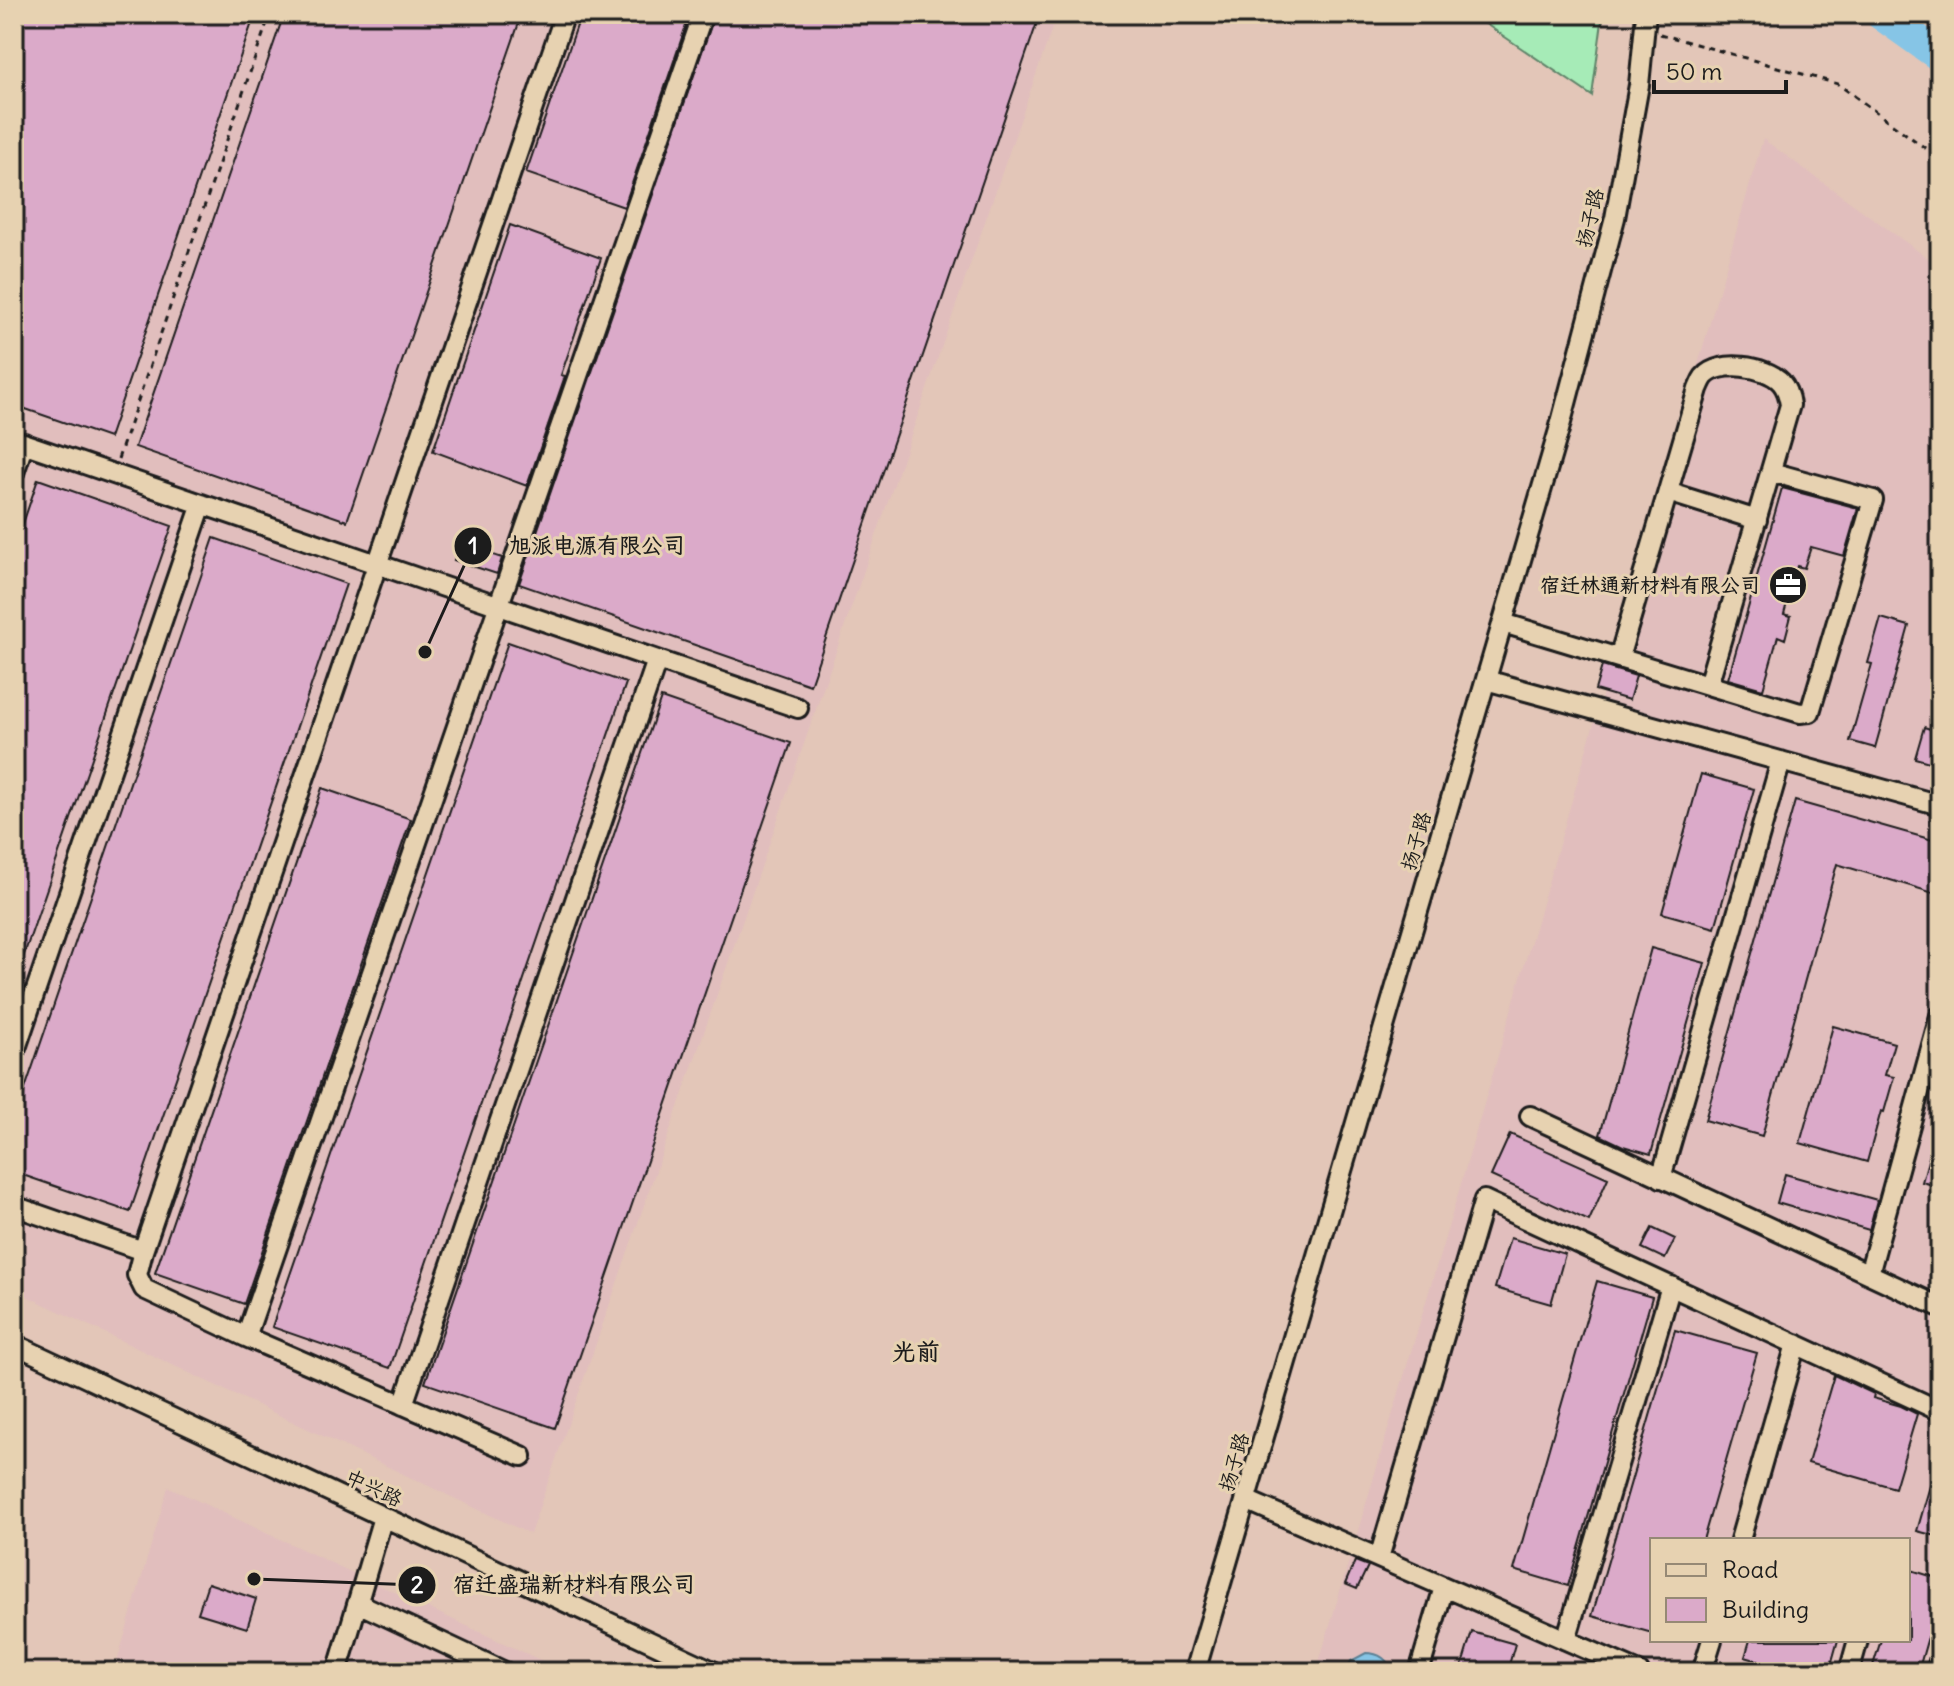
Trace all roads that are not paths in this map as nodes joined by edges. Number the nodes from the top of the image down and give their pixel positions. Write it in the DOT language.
graph roads {
  1 [pos="565,14"];
  2 [pos="703,14"];
  3 [pos="1646,22"];
  4 [pos="19,441"];
  5 [pos="1771,472"];
  6 [pos="14,473"];
  7 [pos="1668,492"];
  8 [pos="202,504"];
  9 [pos="1757,520"];
  10 [pos="377,564"];
  11 [pos="498,606"];
  12 [pos="1503,623"];
  13 [pos="1619,658"];
  14 [pos="657,660"];
  15 [pos="1486,680"];
  16 [pos="1708,685"];
  17 [pos="798,708"];
  18 [pos="1781,761"];
  19 [pos="1940,805"];
  20 [pos="1940,1016"];
  21 [pos="14,1054"];
  22 [pos="1530,1116"];
  23 [pos="1661,1178"];
  24 [pos="14,1206"];
  25 [pos="143,1251"];
  26 [pos="1869,1274"];
  27 [pos="1671,1286"];
  28 [pos="1940,1307"];
  29 [pos="246,1337"];
  30 [pos="14,1344"];
  31 [pos="1796,1344"];
  32 [pos="403,1405"];
  33 [pos="1940,1411"];
  34 [pos="522,1456"];
  35 [pos="1246,1500"];
  36 [pos="383,1517"];
  37 [pos="1741,1538"];
  38 [pos="1379,1558"];
  39 [pos="1444,1587"];
  40 [pos="358,1603"];
  41 [pos="1566,1640"];
  42 [pos="1711,1642"];
  43 [pos="1857,1642"];
  44 [pos="1940,1658"];
  45 [pos="472,1665"];
  46 [pos="337,1672"];
  47 [pos="505,1672"];
  48 [pos="715,1672"];
  49 [pos="1195,1672"];
  50 [pos="1419,1672"];
  51 [pos="1639,1672"];
  52 [pos="1702,1672"];
  53 [pos="1849,1672"];
  54 [pos="1936,1672"];
  1 -- 10 [label="street"];
  2 -- 11 [label="street"];
  3 -- 12 [label="street, 扬子路"];
  4 -- 6 [label="street"];
  4 -- 8 [label="street"];
  5 -- 7 [label="street"];
  5 -- 9 [label="street"];
  5 -- 16 [label="street"];
  7 -- 9 [label="street"];
  7 -- 13 [label="street"];
  8 -- 10 [label="street"];
  8 -- 21 [label="street"];
  9 -- 16 [label="street"];
  10 -- 11 [label="street"];
  10 -- 25 [label="street"];
  11 -- 14 [label="street"];
  11 -- 29 [label="street"];
  12 -- 13 [label="street"];
  12 -- 15 [label="street, 扬子路"];
  13 -- 16 [label="street"];
  14 -- 17 [label="street"];
  14 -- 32 [label="street"];
  15 -- 18 [label="street"];
  15 -- 35 [label="street, 扬子路"];
  18 -- 19 [label="street"];
  18 -- 23 [label="street"];
  20 -- 26 [label="street"];
  22 -- 23 [label="street"];
  23 -- 26 [label="street"];
  24 -- 25 [label="street"];
  25 -- 29 [label="street"];
  26 -- 28 [label="street"];
  27 -- 31 [label="street"];
  27 -- 38 [label="street"];
  27 -- 41 [label="street"];
  29 -- 32 [label="street"];
  30 -- 36 [label="street, 中兴路"];
  31 -- 33 [label="street"];
  31 -- 37 [label="street"];
  32 -- 34 [label="street"];
  35 -- 38 [label="street"];
  35 -- 49 [label="street, 扬子路"];
  36 -- 40 [label="street"];
  36 -- 48 [label="street, 中兴路"];
  38 -- 39 [label="street"];
  39 -- 41 [label="street"];
  39 -- 50 [label="street"];
  40 -- 45 [label="street"];
  40 -- 46 [label="street"];
  41 -- 51 [label="street"];
  42 -- 52 [label="street"];
  43 -- 53 [label="street"];
  44 -- 54 [label="street"];
  45 -- 47 [label="street"];
}
